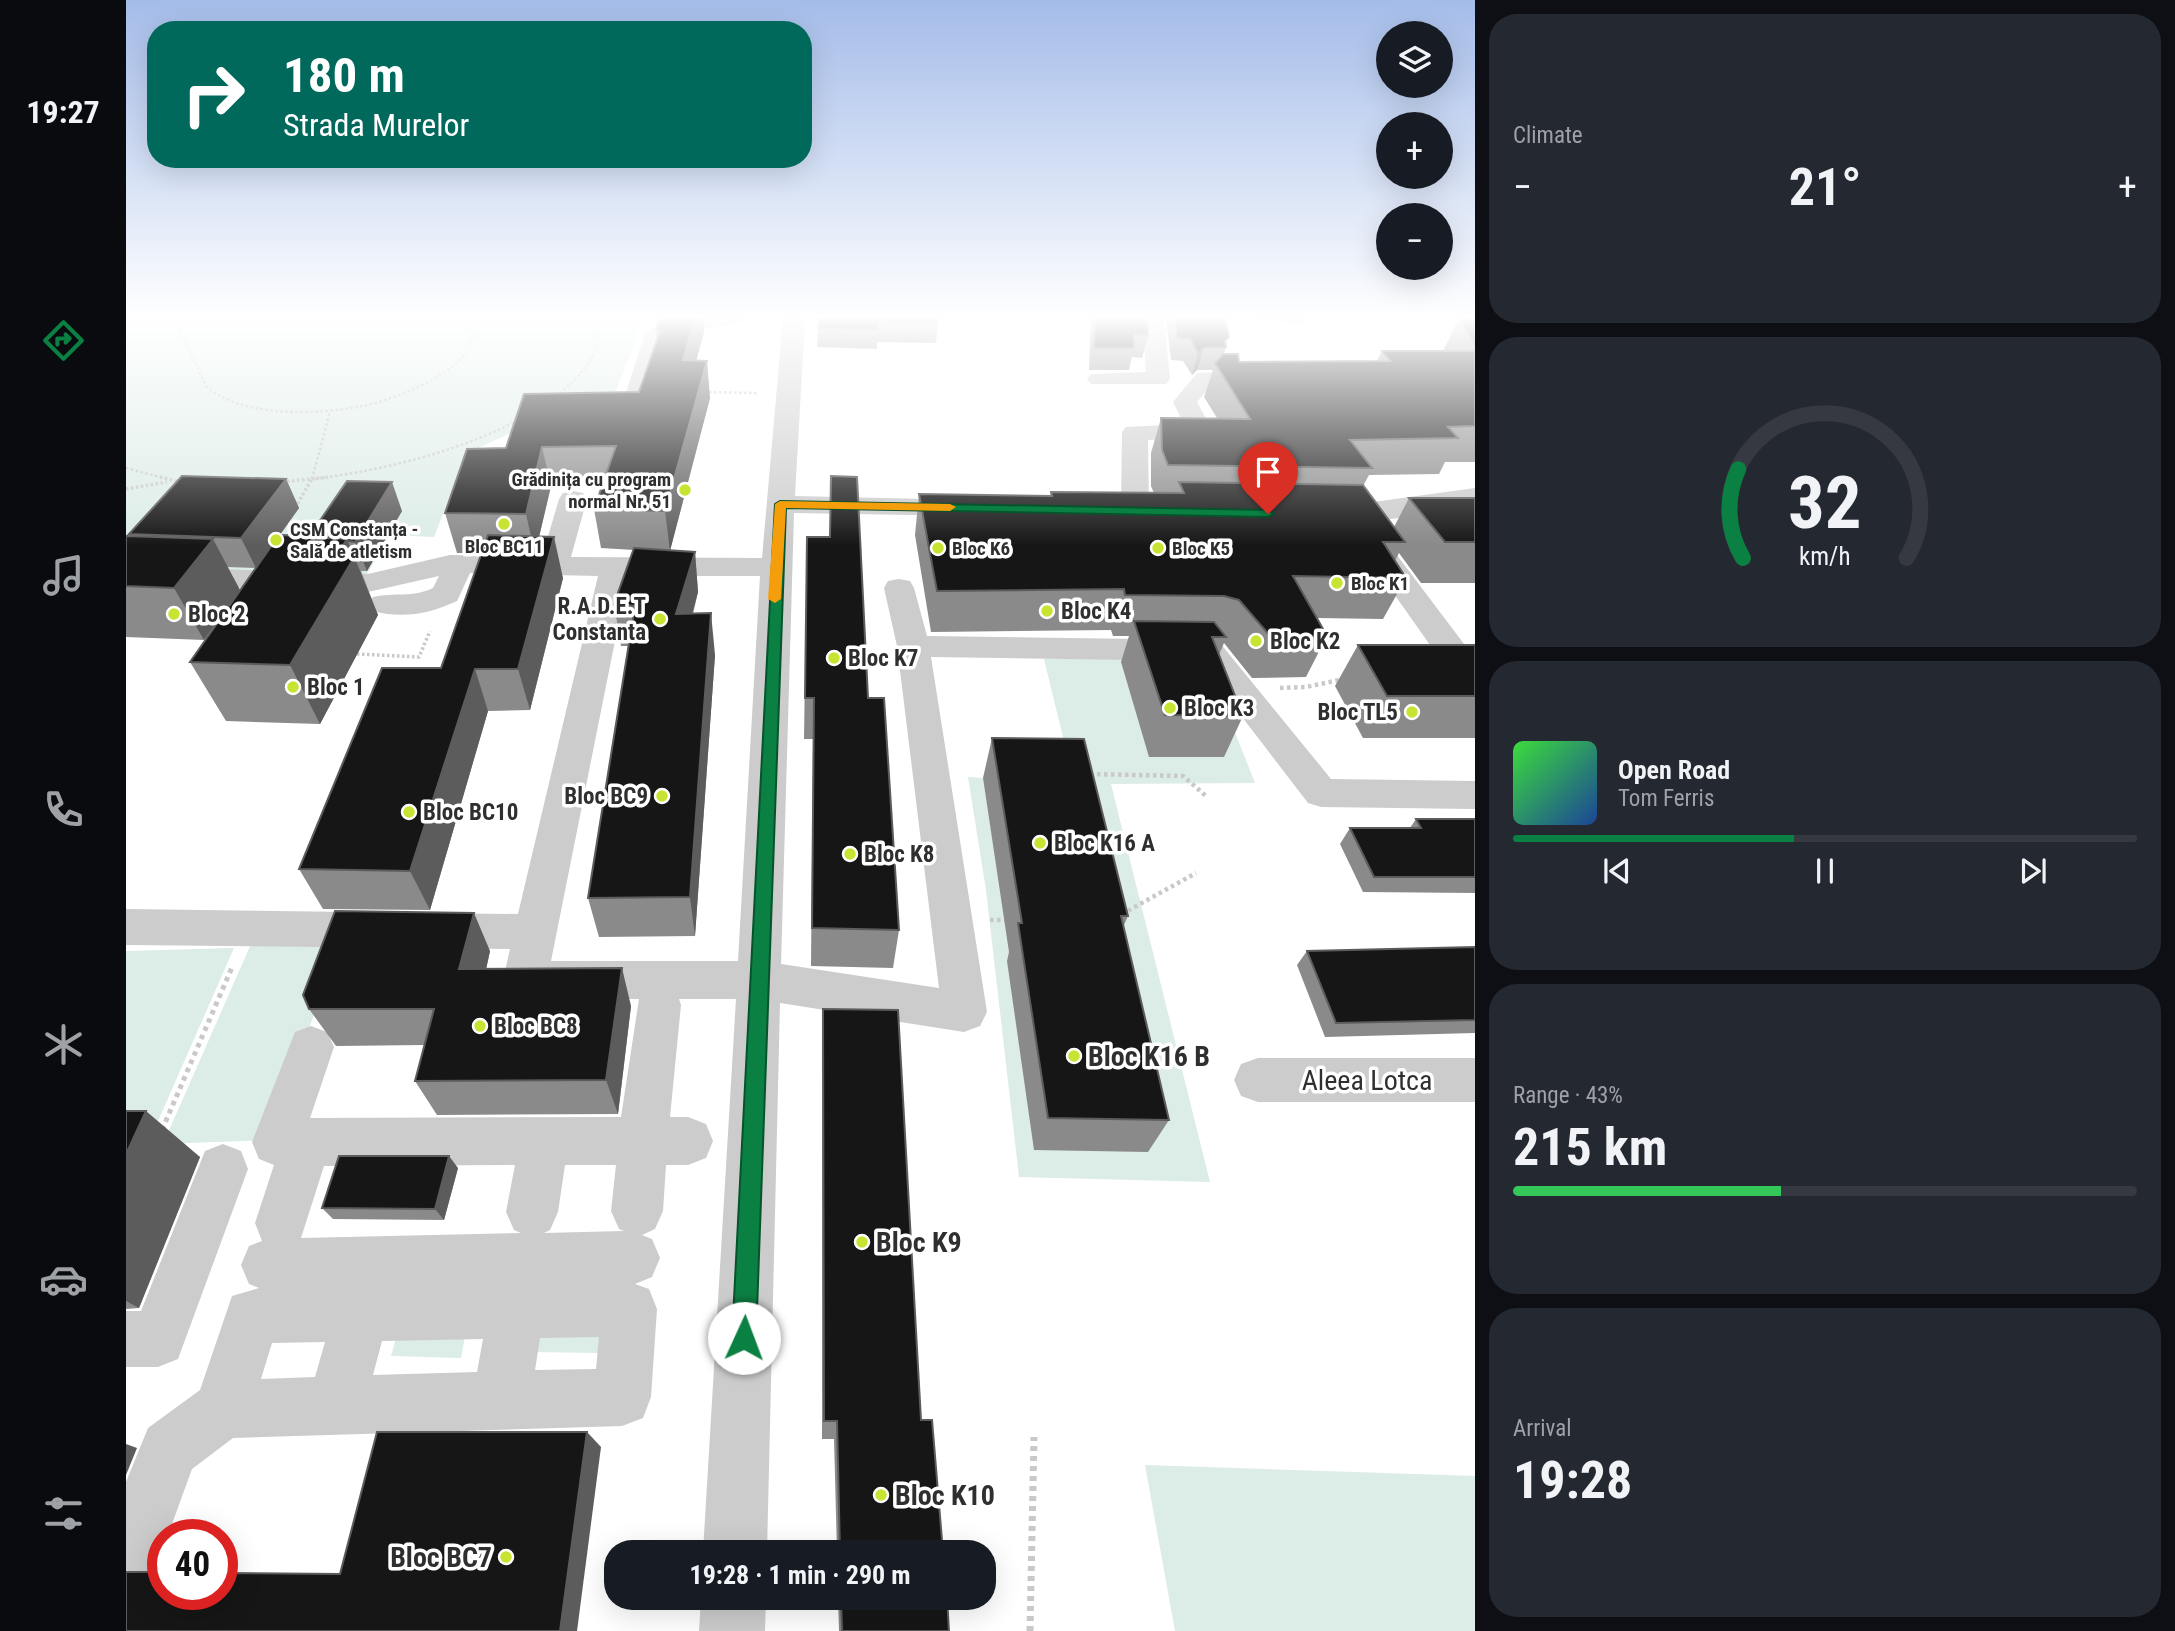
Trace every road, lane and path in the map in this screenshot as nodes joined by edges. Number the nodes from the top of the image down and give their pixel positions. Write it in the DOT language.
graph roads {
  1 [pos="214,394"];
  2 [pos="402,394"];
  3 [pos="558,394"];
  4 [pos="637,394"];
  5 [pos="783,394"];
  6 [pos="1192,394"];
  7 [pos="555,397"];
  8 [pos="330,412"];
  9 [pos="631,415"];
  10 [pos="524,418"];
  11 [pos="126,468"];
  12 [pos="313,480"];
  13 [pos="172,481"];
  14 [pos="185,482"];
  15 [pos="278,482"];
  16 [pos="126,489"];
  17 [pos="1475,496"];
  18 [pos="573,499"];
  19 [pos="780,504"];
  20 [pos="295,508"];
  21 [pos="1000,508"];
  22 [pos="1135,511"];
  23 [pos="1305,514"];
  24 [pos="1353,515"];
  25 [pos="459,565"];
  26 [pos="554,566"];
  27 [pos="615,567"];
  28 [pos="776,567"];
  29 [pos="126,575"];
  30 [pos="898,588"];
  31 [pos="446,594"];
  32 [pos="384,604"];
  33 [pos="913,646"];
  34 [pos="357,654"];
  35 [pos="1475,655"];
  36 [pos="1346,678"];
  37 [pos="1238,689"];
  38 [pos="1083,774"];
  39 [pos="1475,795"];
  40 [pos="1206,796"];
  41 [pos="1196,873"];
  42 [pos="1112,919"];
  43 [pos="951,920"];
  44 [pos="1018,920"];
  45 [pos="126,927"];
  46 [pos="249,928"];
  47 [pos="536,932"];
  48 [pos="758,980"];
  49 [pos="659,1005"];
  50 [pos="311,1047"];
  51 [pos="1258,1080"];
  52 [pos="1475,1080"];
  53 [pos="158,1139"];
  54 [pos="544,1141"];
  55 [pos="666,1141"];
  56 [pos="306,1143"];
  57 [pos="223,1169"];
  58 [pos="533,1212"];
  59 [pos="516,1311"];
  60 [pos="361,1314"];
  61 [pos="126,1339"];
  62 [pos="500,1401"];
  63 [pos="337,1406"];
  64 [pos="223,1409"];
  65 [pos="1034,1437"];
  66 [pos="735,1540"];
  67 [pos="126,1562"];
  68 [pos="733,1610"];
  69 [pos="732,1631"];
  70 [pos="1030,1631"];
  1 -- 8 [label="path"];
  2 -- 8 [label="path"];
  3 -- 7 [label="path"];
  4 -- 9 [label="street"];
  5 -- 19 [label="street"];
  6 -- 22 [label="street"];
  8 -- 12 [label="path"];
  10 -- 12 [label="path"];
  11 -- 13 [label="path"];
  12 -- 15 [label="path"];
  12 -- 20 [label="path"];
  13 -- 14 [label="path"];
  13 -- 16 [label="path"];
  17 -- 24 [label="street"];
  18 -- 26 [label="street"];
  19 -- 21 [label="street"];
  19 -- 28 [label="street"];
  23 -- 24 [label="street"];
  24 -- 35 [label="street"];
  25 -- 26 [label="street"];
  25 -- 29 [label="street"];
  25 -- 31 [label="street"];
  26 -- 27 [label="street"];
  27 -- 28 [label="street"];
  27 -- 47 [label="street"];
  28 -- 48 [label="street"];
  30 -- 33 [label="street"];
  31 -- 32 [label="street"];
  31 -- 34 [label="path"];
  33 -- 37 [label="street"];
  33 -- 43 [label="street"];
  36 -- 37 [label="path"];
  37 -- 39 [label="street"];
  38 -- 40 [label="path"];
  41 -- 42 [label="path"];
  43 -- 44 [label="path"];
  43 -- 48 [label="street"];
  45 -- 46 [label="street"];
  46 -- 47 [label="street"];
  46 -- 53 [label="path"];
  47 -- 48 [label="street"];
  48 -- 66 [label="street"];
  49 -- 55 [label="street"];
  50 -- 56 [label="street"];
  51 -- 52 [label="street, Aleea Lotca"];
  54 -- 55 [label="street"];
  54 -- 56 [label="street"];
  54 -- 58 [label="street"];
  55 -- 56 [label="street"];
  57 -- 61 [label="street"];
  59 -- 60 [label="street"];
  59 -- 62 [label="street"];
  59 -- 62 [label="street"];
  60 -- 63 [label="street"];
  60 -- 64 [label="street"];
  62 -- 63 [label="street"];
  63 -- 64 [label="street"];
  64 -- 67 [label="street"];
  65 -- 70 [label="path"];
  68 -- 69 [label="street"];
}
